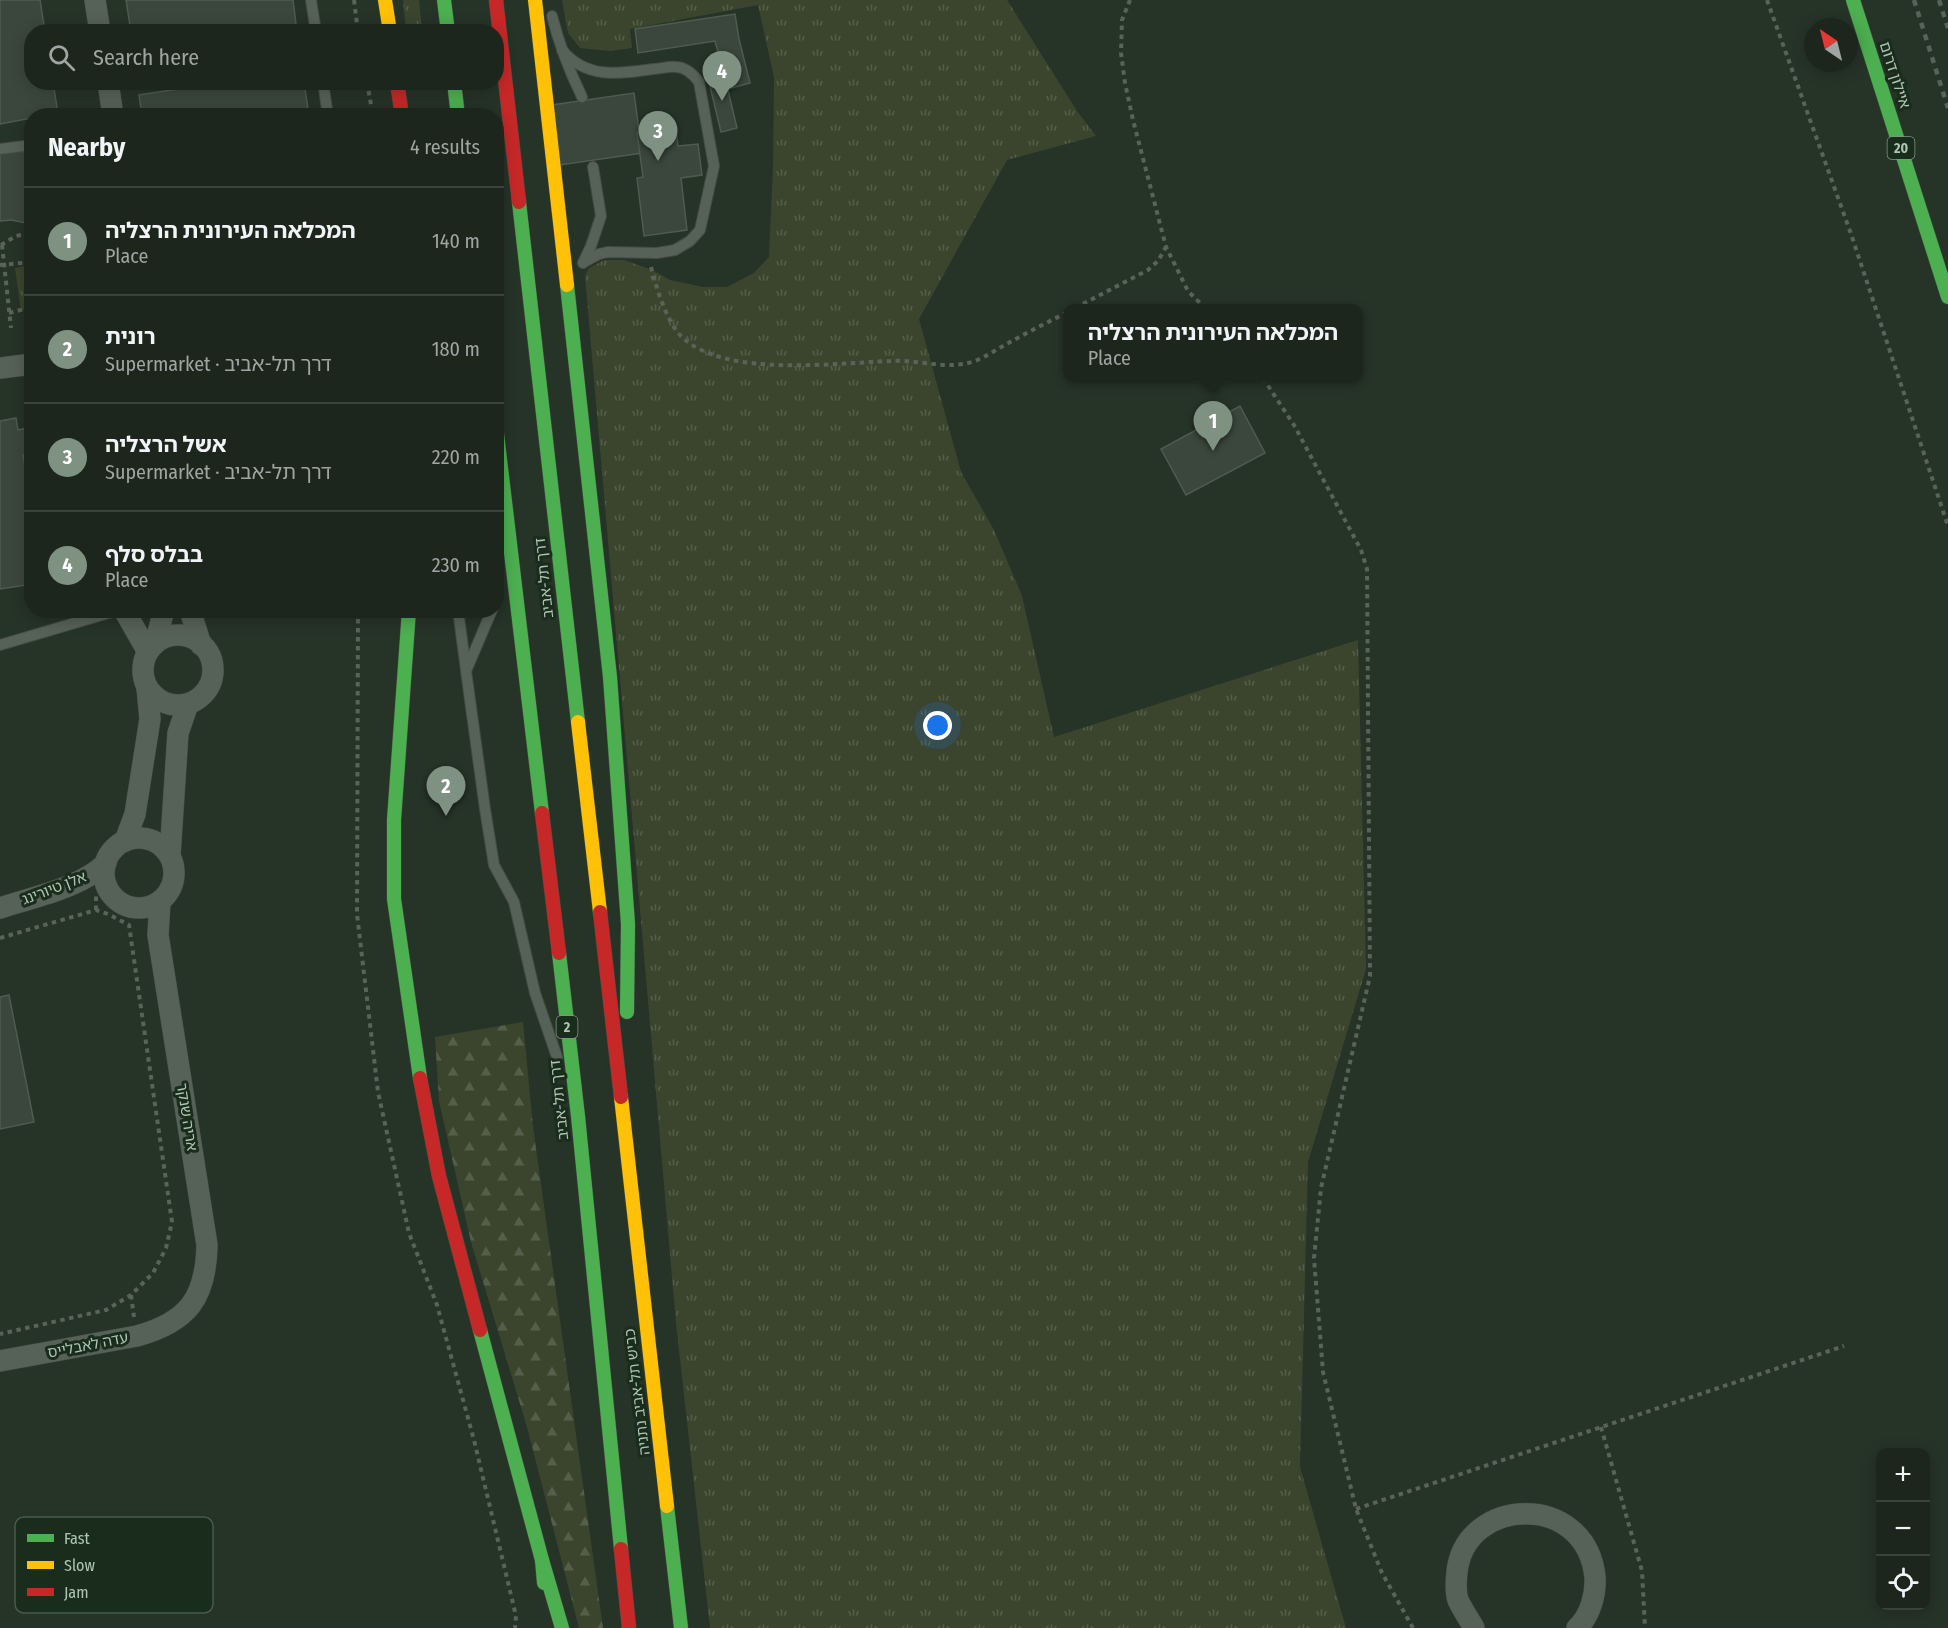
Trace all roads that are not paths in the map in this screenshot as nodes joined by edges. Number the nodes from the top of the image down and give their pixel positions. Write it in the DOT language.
graph roads {
  1 [pos="94,0"];
  2 [pos="311,0"];
  3 [pos="385,0"];
  4 [pos="444,0"];
  5 [pos="496,0"];
  6 [pos="535,0"];
  7 [pos="1853,0"];
  8 [pos="549,5"];
  9 [pos="98,24"];
  10 [pos="315,24"];
  11 [pos="389,24"];
  12 [pos="447,24"];
  13 [pos="499,24"];
  14 [pos="562,50"];
  15 [pos="504,71"];
  16 [pos="109,90"];
  17 [pos="324,90"];
  18 [pos="398,90"];
  19 [pos="455,90"];
  20 [pos="582,97"];
  21 [pos="112,108"];
  22 [pos="327,108"];
  23 [pos="401,108"];
  24 [pos="457,108"];
  25 [pos="24,146"];
  26 [pos="0,149"];
  27 [pos="593,167"];
  28 [pos="584,262"];
  29 [pos="581,280"];
  30 [pos="1948,297"];
  31 [pos="586,350"];
  32 [pos="24,365"];
  33 [pos="0,368"];
  34 [pos="504,493"];
  35 [pos="595,526"];
  36 [pos="93,618"];
  37 [pos="127,618"];
  38 [pos="161,618"];
  39 [pos="194,618"];
  40 [pos="396,618"];
  41 [pos="409,618"];
  42 [pos="459,618"];
  43 [pos="489,618"];
  44 [pos="0,645"];
  45 [pos="201,645"];
  46 [pos="151,648"];
  47 [pos="406,659"];
  48 [pos="466,671"];
  49 [pos="147,688"];
  50 [pos="189,704"];
  51 [pos="125,841"];
  52 [pos="170,855"];
  53 [pos="106,863"];
  54 [pos="160,902"];
  55 [pos="0,908"];
  56 [pos="578,1116"];
  57 [pos="626,1152"];
  58 [pos="173,1321"];
  59 [pos="0,1361"];
  60 [pos="542,1560"];
  61 [pos="1580,1626"];
  62 [pos="548,1628"];
  63 [pos="562,1628"];
  64 [pos="629,1628"];
  65 [pos="681,1628"];
  66 [pos="1473,1628"];
  1 -- 9 [label="street"];
  2 -- 10 [label="lane"];
  3 -- 11 [label="main road"];
  4 -- 12 [label="main road"];
  5 -- 13 [label="main road, דרך תל-אביב"];
  6 -- 35 [label="main road"];
  7 -- 30 [label="main road, איילון דרום / 20"];
  8 -- 14 [label="lane"];
  14 -- 20 [label="lane"];
  14 -- 28 [label="lane"];
  15 -- 57 [label="main road, דרך תל-אביב"];
  16 -- 21 [label="street"];
  17 -- 22 [label="lane"];
  18 -- 23 [label="main road"];
  19 -- 24 [label="main road"];
  25 -- 26 [label="lane"];
  27 -- 28 [label="lane"];
  28 -- 29 [label="lane"];
  31 -- 35 [label="lane"];
  32 -- 33 [label="street"];
  34 -- 56 [label="main road, דרך תל-אביב / 2"];
  35 -- 57 [label="main road"];
  36 -- 44 [label="lane"];
  37 -- 46 [label="street"];
  38 -- 46 [label="street"];
  39 -- 45 [label="street"];
  40 -- 47 [label="street"];
  41 -- 47 [label="main road"];
  42 -- 48 [label="lane"];
  43 -- 48 [label="lane"];
  45 -- 46 [label="street"];
  45 -- 50 [label="street"];
  46 -- 49 [label="street"];
  47 -- 60 [label="main road"];
  48 -- 56 [label="lane"];
  49 -- 50 [label="street"];
  49 -- 51 [label="street"];
  50 -- 52 [label="street"];
  51 -- 52 [label="street"];
  51 -- 53 [label="street"];
  52 -- 54 [label="street"];
  53 -- 54 [label="street"];
  53 -- 55 [label="street, אלן טיורינג"];
  54 -- 58 [label="street, אריה שנקר"];
  56 -- 64 [label="main road, דרך תל-אביב / 2"];
  57 -- 65 [label="main road, כביש תל-אביב נתניה"];
  58 -- 59 [label="street, עדה לאבלייס"];
  60 -- 62 [label="main road"];
  60 -- 63 [label="main road"];
  61 -- 66 [label="street"];
}
